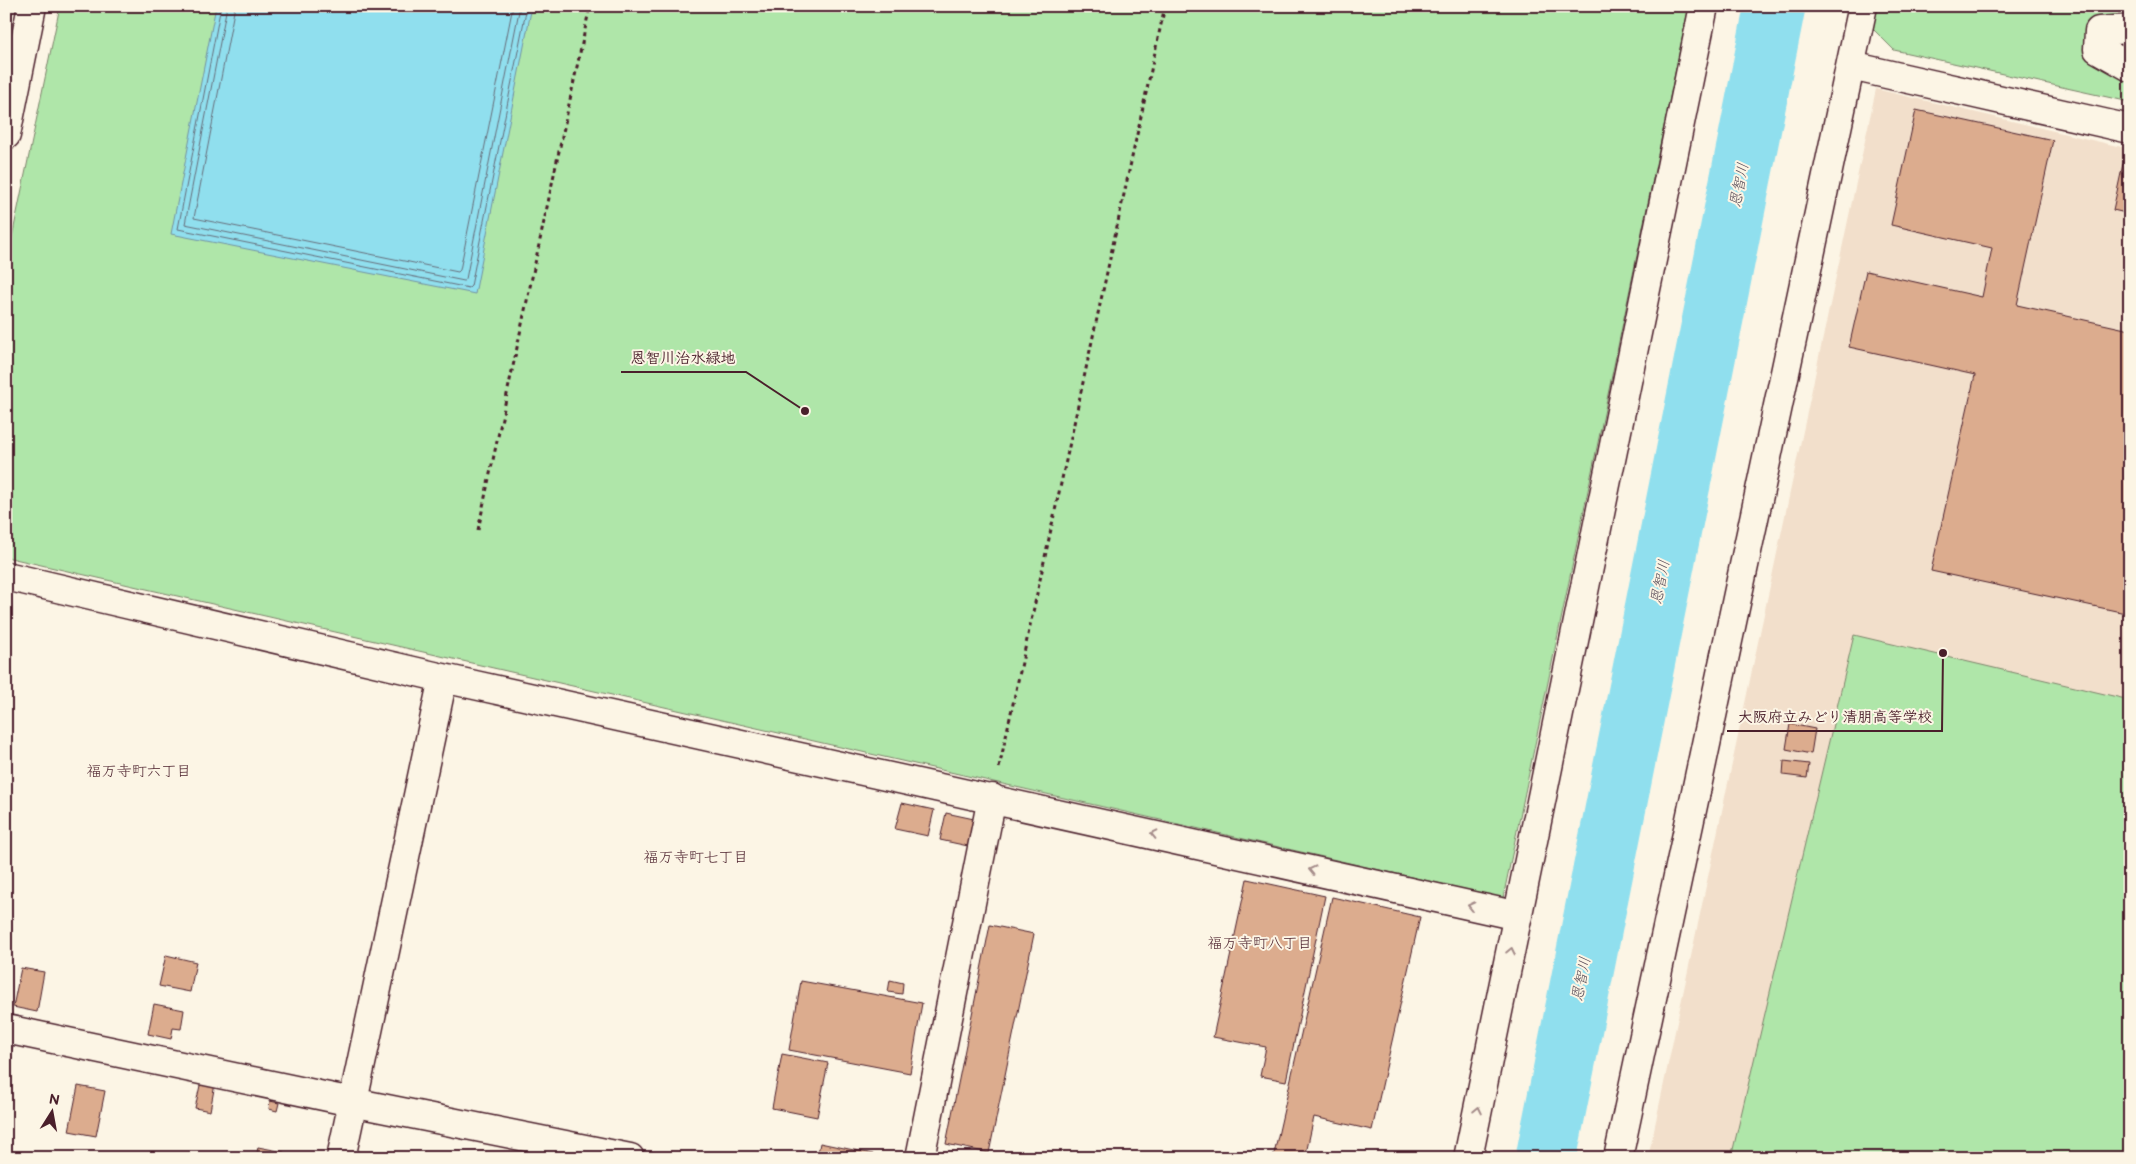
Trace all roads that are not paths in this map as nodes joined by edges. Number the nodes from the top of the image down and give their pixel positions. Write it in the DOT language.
graph roads {
  1 [pos="32,6"];
  2 [pos="1704,6"];
  3 [pos="1863,6"];
  4 [pos="2130,29"];
  5 [pos="1851,66"];
  6 [pos="2130,67"];
  7 [pos="2130,129"];
  8 [pos="6,136"];
  9 [pos="6,576"];
  10 [pos="442,678"];
  11 [pos="992,798"];
  12 [pos="1518,916"];
  13 [pos="6,1029"];
  14 [pos="352,1102"];
  15 [pos="341,1158"];
  16 [pos="630,1158"];
  17 [pos="920,1158"];
  18 [pos="1468,1158"];
  19 [pos="1618,1158"];
  1 -- 8 [label="street"];
  2 -- 12 [label="street"];
  3 -- 5 [label="street"];
  4 -- 6 [label="street"];
  5 -- 7 [label="street"];
  5 -- 19 [label="street"];
  9 -- 10 [label="street"];
  10 -- 11 [label="street"];
  10 -- 14 [label="street"];
  12 -- 11 [label="street, one-way"];
  11 -- 17 [label="street"];
  18 -- 12 [label="street, one-way"];
  13 -- 14 [label="street"];
  14 -- 15 [label="street"];
  14 -- 16 [label="street"];
}
